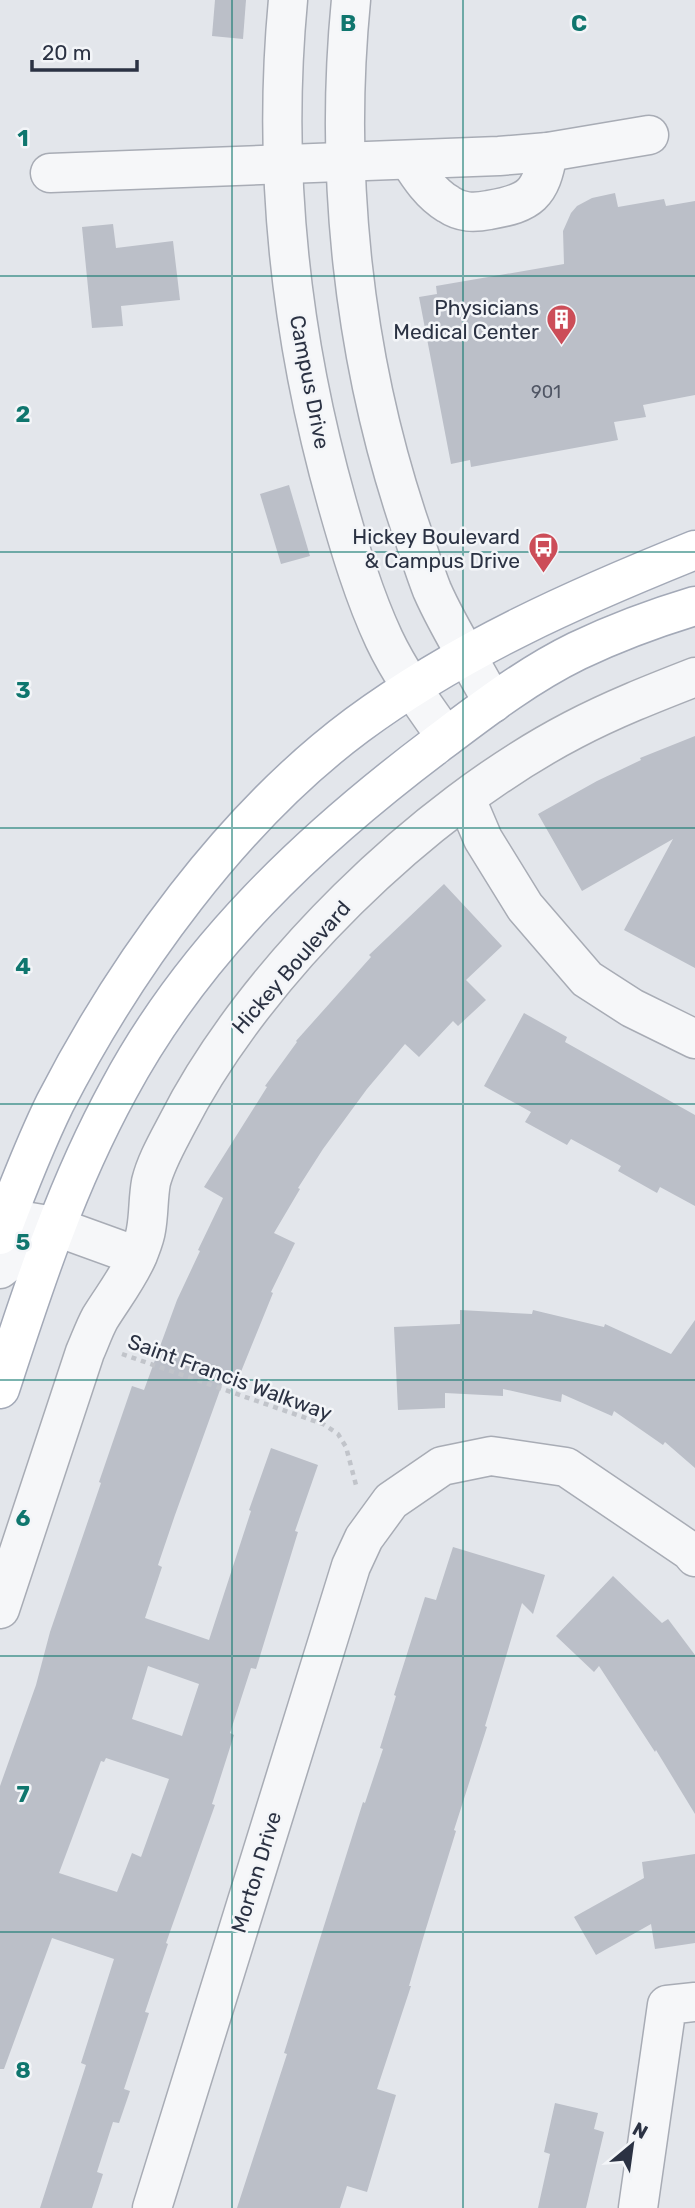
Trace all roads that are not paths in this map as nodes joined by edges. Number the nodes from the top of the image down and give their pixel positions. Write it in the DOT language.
graph roads {
  1 [pos="288,0"];
  2 [pos="351,0"];
  3 [pos="649,135"];
  4 [pos="548,152"];
  5 [pos="409,160"];
  6 [pos="346,162"];
  7 [pos="282,164"];
  8 [pos="50,173"];
  9 [pos="695,550"];
  10 [pos="695,606"];
  11 [pos="467,656"];
  12 [pos="695,677"];
  13 [pos="412,688"];
  14 [pos="493,703"];
  15 [pos="446,737"];
  16 [pos="466,799"];
  17 [pos="695,1039"];
  18 [pos="2,1223"];
  19 [pos="54,1226"];
  20 [pos="137,1256"];
  21 [pos="0,1269"];
  22 [pos="0,1389"];
  23 [pos="695,1557"];
  24 [pos="0,1609"];
  25 [pos="695,2002"];
  26 [pos="152,2208"];
  27 [pos="638,2208"];
  1 -- 7 [label="street, Campus Drive"];
  2 -- 6 [label="street"];
  3 -- 4 [label="street"];
  4 -- 5 [label="street"];
  4 -- 5 [label="street"];
  5 -- 6 [label="street"];
  6 -- 7 [label="street"];
  6 -- 11 [label="street"];
  7 -- 8 [label="street"];
  7 -- 13 [label="street, Campus Drive"];
  9 -- 11 [label="main road"];
  10 -- 14 [label="main road"];
  11 -- 13 [label="main road"];
  11 -- 14 [label="street"];
  12 -- 16 [label="street, Hickey Boulevard"];
  13 -- 15 [label="street, Campus Drive"];
  13 -- 18 [label="main road"];
  14 -- 15 [label="main road"];
  15 -- 19 [label="main road"];
  16 -- 17 [label="street"];
  16 -- 20 [label="street, Hickey Boulevard"];
  18 -- 19 [label="street"];
  19 -- 20 [label="street"];
  19 -- 21 [label="street"];
  19 -- 22 [label="main road"];
  20 -- 24 [label="street, Hickey Boulevard"];
  23 -- 26 [label="street, Morton Drive"];
  25 -- 27 [label="street"];
}
